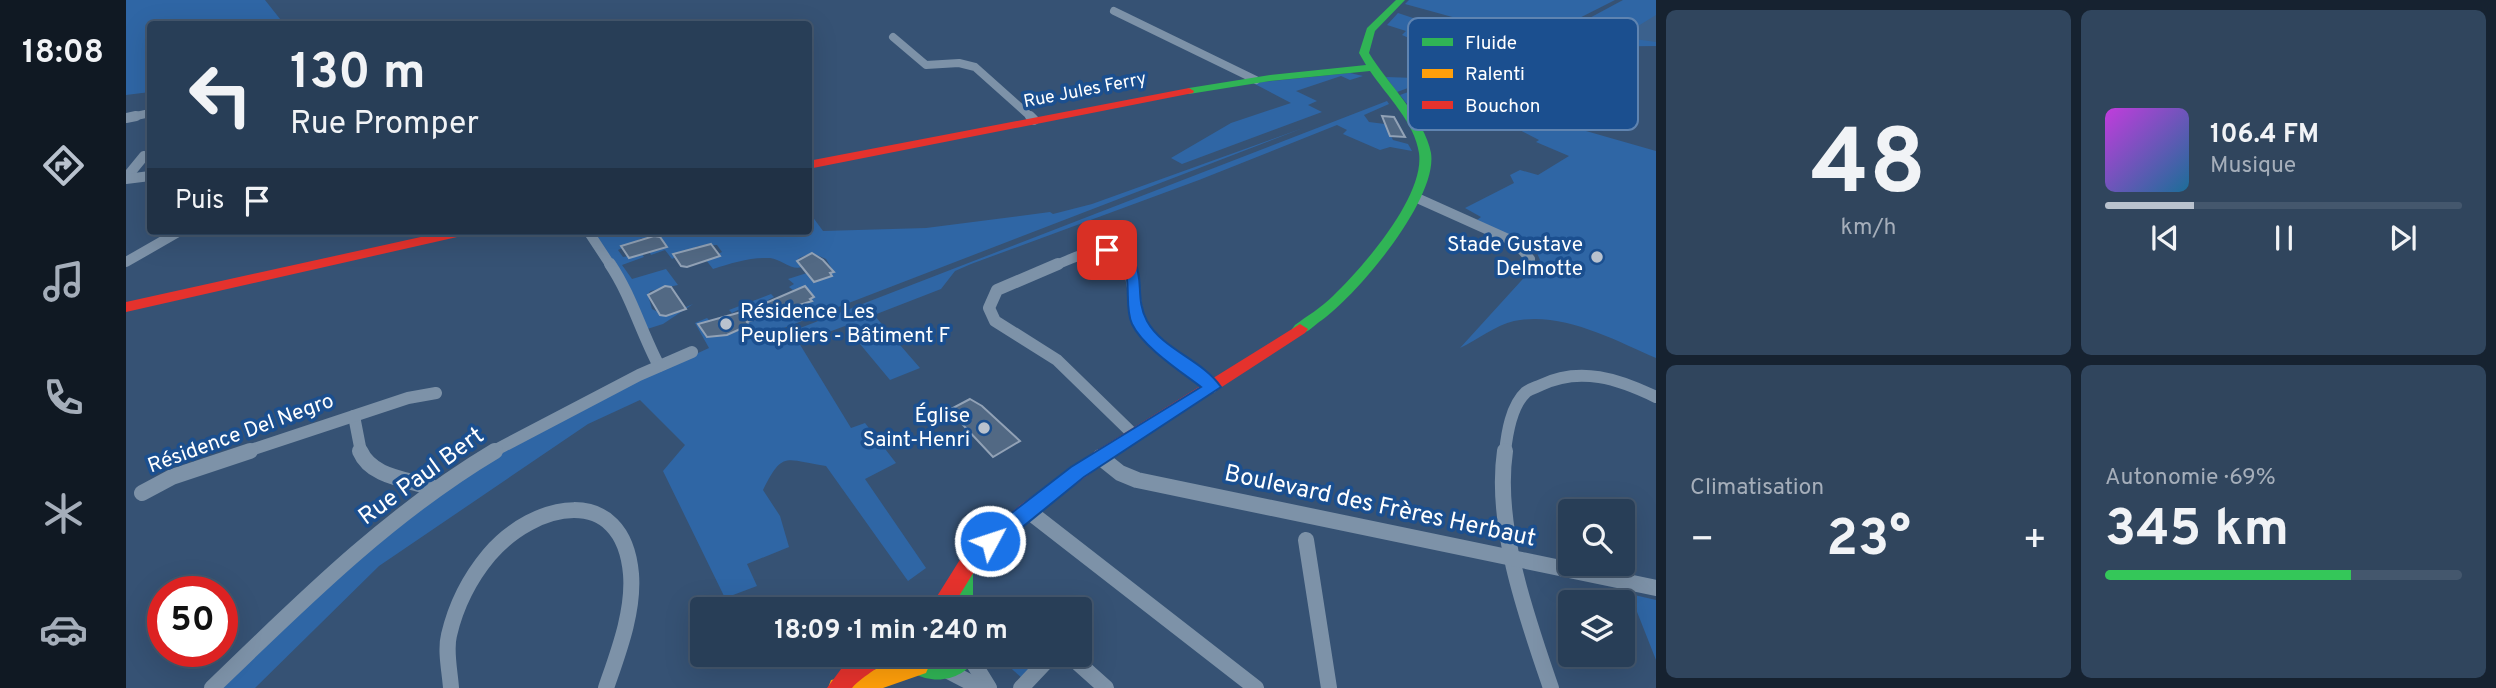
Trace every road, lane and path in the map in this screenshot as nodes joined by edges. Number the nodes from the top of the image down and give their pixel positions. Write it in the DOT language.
graph roads {
  1 [pos="1401,0"];
  2 [pos="1114,11"];
  3 [pos="893,37"];
  4 [pos="1371,68"];
  5 [pos="1256,80"];
  6 [pos="147,114"];
  7 [pos="126,118"];
  8 [pos="1034,120"];
  9 [pos="1408,122"];
  10 [pos="1414,130"];
  11 [pos="144,156"];
  12 [pos="812,164"];
  13 [pos="147,176"];
  14 [pos="126,179"];
  15 [pos="1417,198"];
  16 [pos="173,235"];
  17 [pos="591,235"];
  18 [pos="426,236"];
  19 [pos="126,262"];
  20 [pos="1523,270"];
  21 [pos="126,307"];
  22 [pos="692,352"];
  23 [pos="659,366"];
  24 [pos="1212,387"];
  25 [pos="436,393"];
  26 [pos="1656,397"];
  27 [pos="354,416"];
  28 [pos="1134,435"];
  29 [pos="1100,457"];
  30 [pos="436,489"];
  31 [pos="142,493"];
  32 [pos="1027,510"];
  33 [pos="1306,540"];
  34 [pos="1515,558"];
  35 [pos="963,573"];
  36 [pos="1656,588"];
  37 [pos="948,597"];
  38 [pos="962,597"];
  39 [pos="857,667"];
  40 [pos="898,667"];
  41 [pos="923,667"];
  42 [pos="957,667"];
  43 [pos="976,667"];
  44 [pos="1041,667"];
  45 [pos="1083,667"];
  46 [pos="948,671"];
  47 [pos="212,688"];
  48 [pos="451,688"];
  49 [pos="606,688"];
  50 [pos="838,688"];
  51 [pos="981,688"];
  52 [pos="989,688"];
  53 [pos="1021,688"];
  54 [pos="1106,688"];
  55 [pos="1256,688"];
  56 [pos="1329,688"];
  57 [pos="1551,688"];
  1 -- 4 [label="main road"];
  2 -- 5 [label="street"];
  3 -- 8 [label="street"];
  4 -- 5 [label="main road, Rue Jules Ferry"];
  4 -- 9 [label="main road"];
  5 -- 8 [label="main road, Rue Jules Ferry"];
  6 -- 7 [label="street"];
  8 -- 12 [label="main road, Rue Jules Ferry"];
  10 -- 15 [label="main road"];
  11 -- 14 [label="street"];
  13 -- 14 [label="street"];
  15 -- 20 [label="street"];
  15 -- 24 [label="main road"];
  16 -- 19 [label="street"];
  17 -- 23 [label="street"];
  18 -- 21 [label="main road"];
  22 -- 23 [label="street, Rue Paul Bert"];
  23 -- 30 [label="street, Rue Paul Bert"];
  24 -- 28 [label="main road"];
  24 -- 28 [label="street"];
  25 -- 27 [label="street, Résidence Del Negro"];
  26 -- 34 [label="street"];
  27 -- 30 [label="street, Résidence Del Negro"];
  27 -- 31 [label="street, Résidence Del Negro"];
  28 -- 29 [label="main road"];
  29 -- 32 [label="main road"];
  29 -- 34 [label="street, Boulevard des Frères Herbaut"];
  30 -- 47 [label="street, Rue Paul Bert"];
  32 -- 35 [label="main road"];
  32 -- 55 [label="street"];
  33 -- 56 [label="street"];
  34 -- 36 [label="street, Boulevard des Frères Herbaut"];
  34 -- 57 [label="street"];
  35 -- 37 [label="main road"];
  35 -- 38 [label="main road"];
  39 -- 50 [label="main road"];
  40 -- 50 [label="main road"];
  41 -- 46 [label="main road"];
  42 -- 46 [label="main road"];
  43 -- 52 [label="street"];
  44 -- 53 [label="street"];
  45 -- 54 [label="street"];
  46 -- 51 [label="street"];
  48 -- 49 [label="street"];
}
